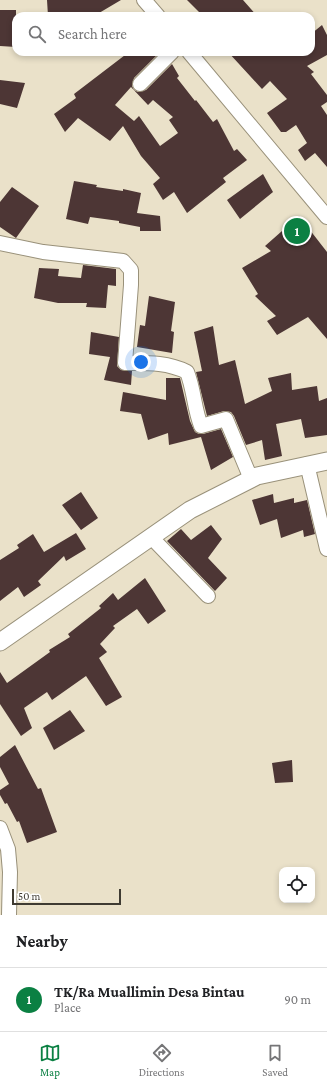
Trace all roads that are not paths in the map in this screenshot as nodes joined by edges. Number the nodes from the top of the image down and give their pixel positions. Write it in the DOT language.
graph roads {
  1 [pos="144,0"];
  2 [pos="154,12"];
  3 [pos="168,56"];
  4 [pos="192,56"];
  5 [pos="140,84"];
  6 [pos="327,217"];
  7 [pos="0,243"];
  8 [pos="327,461"];
  9 [pos="307,464"];
  10 [pos="251,479"];
  11 [pos="152,538"];
  12 [pos="327,549"];
  13 [pos="208,596"];
  14 [pos="0,642"];
  15 [pos="0,828"];
  16 [pos="9,915"];
  1 -- 2 [label="street"];
  3 -- 5 [label="street"];
  4 -- 6 [label="street"];
  7 -- 10 [label="street"];
  8 -- 9 [label="street"];
  9 -- 10 [label="street"];
  9 -- 12 [label="street"];
  10 -- 11 [label="street"];
  11 -- 13 [label="street"];
  11 -- 14 [label="street"];
  15 -- 16 [label="street"];
}
